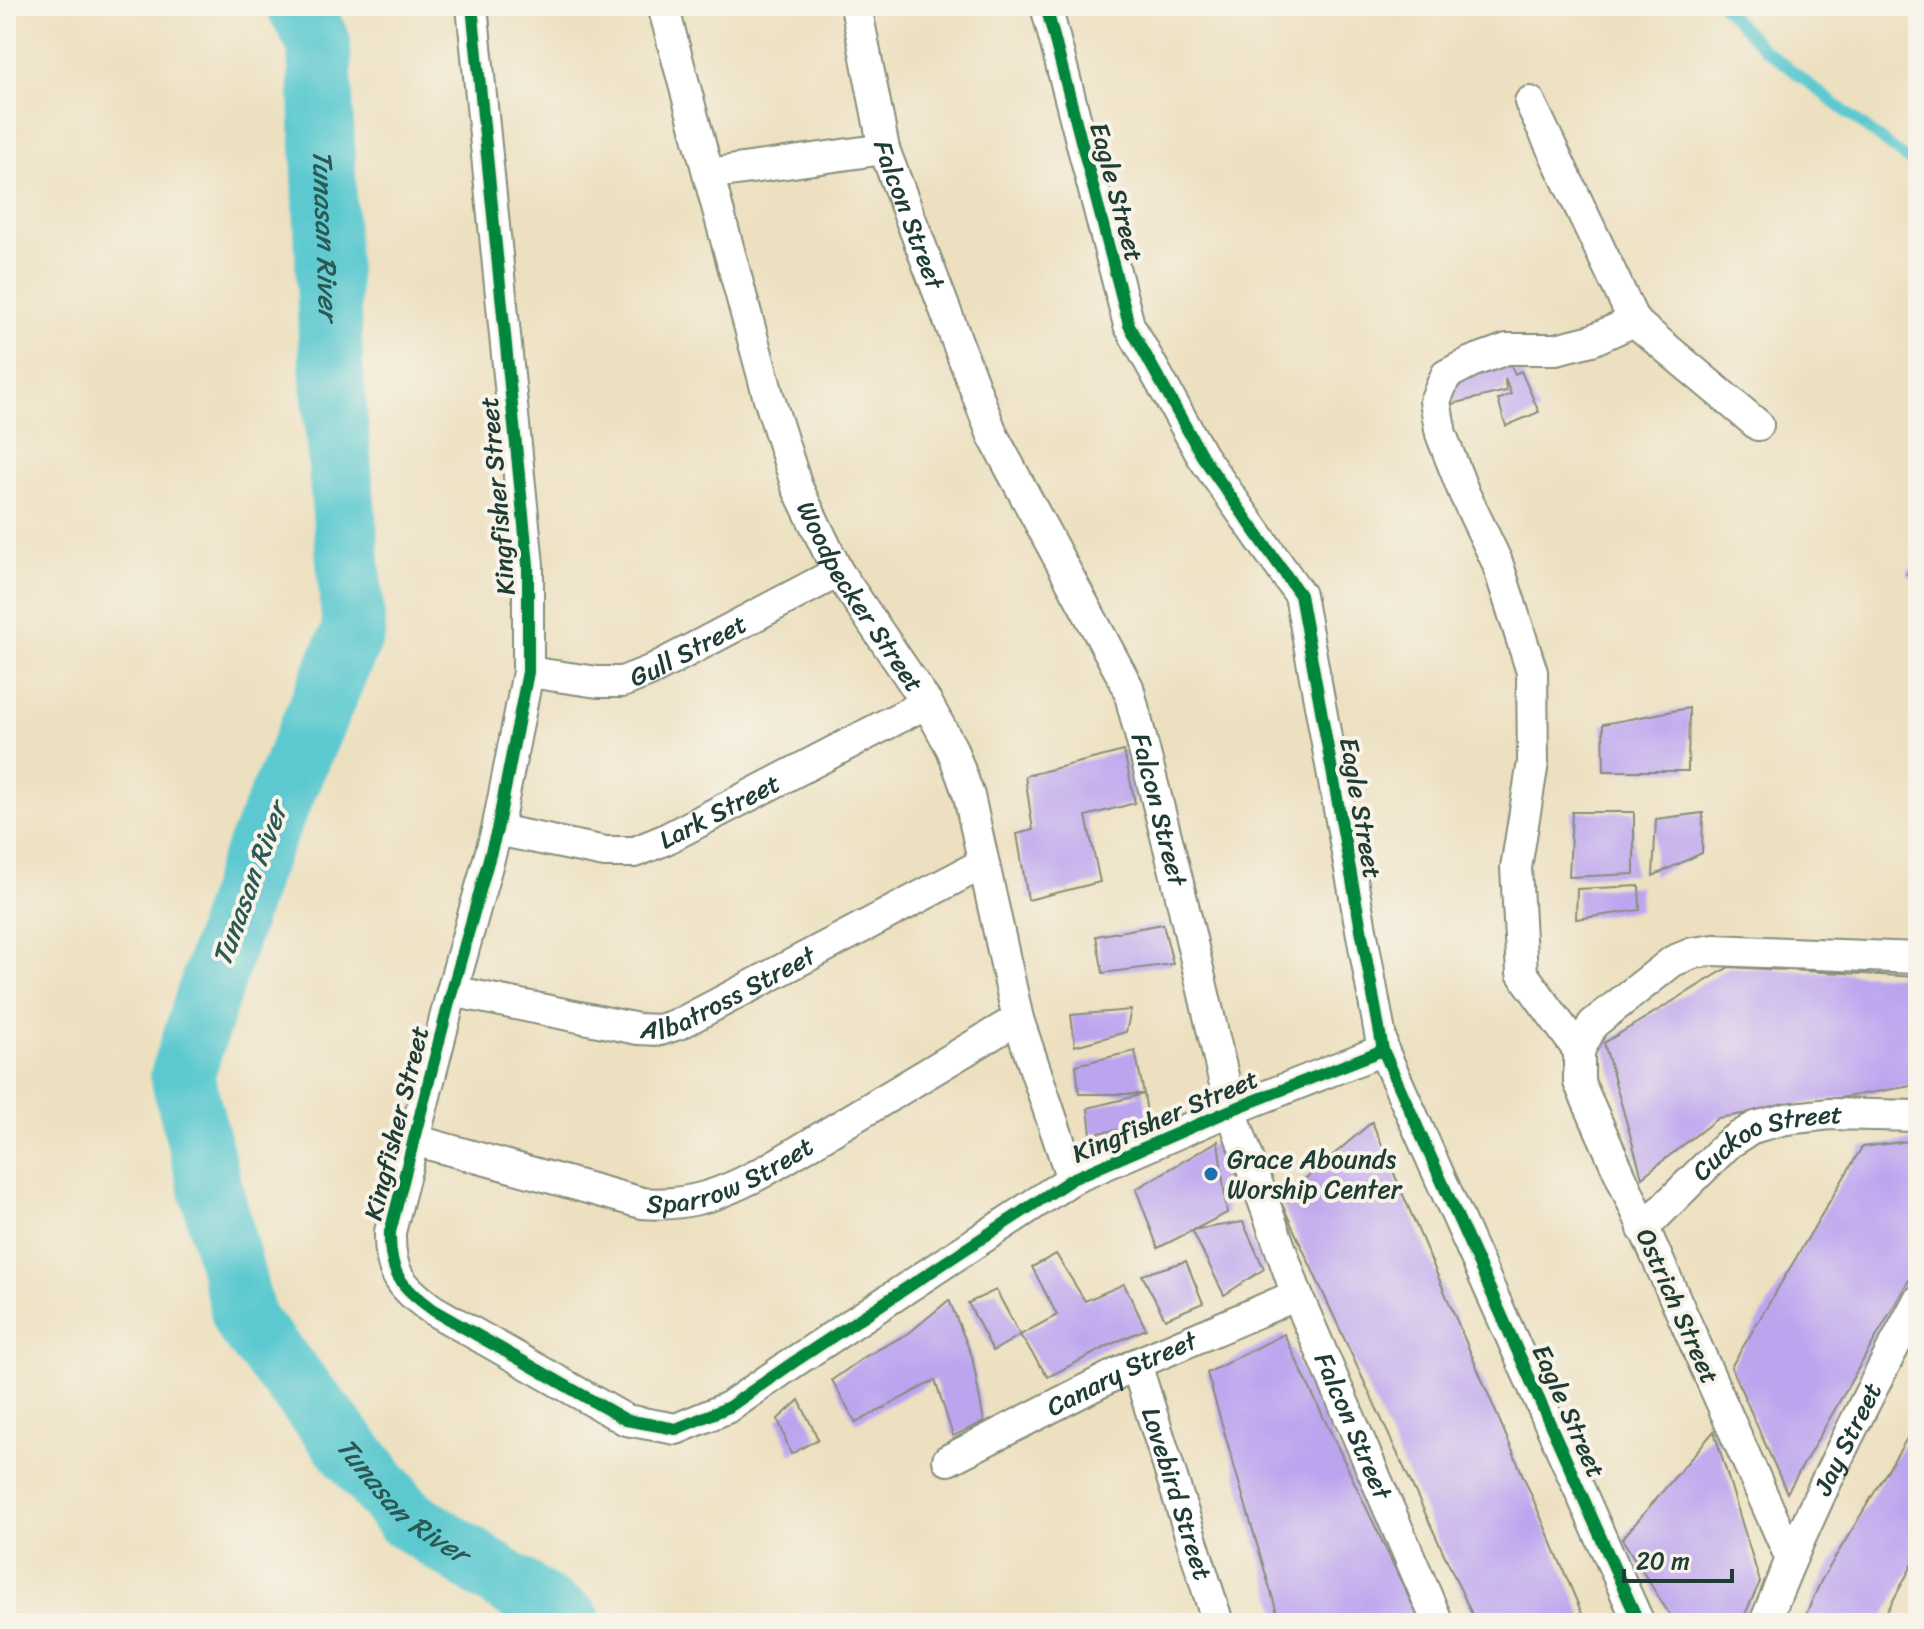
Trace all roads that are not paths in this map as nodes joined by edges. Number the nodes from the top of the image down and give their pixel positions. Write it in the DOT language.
graph roads {
  1 [pos="472,6"];
  2 [pos="663,6"];
  3 [pos="856,6"];
  4 [pos="1046,6"];
  5 [pos="1530,102"];
  6 [pos="884,149"];
  7 [pos="708,174"];
  8 [pos="1634,321"];
  9 [pos="1758,425"];
  10 [pos="838,572"];
  11 [pos="528,672"];
  12 [pos="927,703"];
  13 [pos="497,830"];
  14 [pos="982,864"];
  15 [pos="1918,958"];
  16 [pos="452,991"];
  17 [pos="1018,1019"];
  18 [pos="1383,1050"];
  19 [pos="1579,1051"];
  20 [pos="1231,1110"];
  21 [pos="1918,1116"];
  22 [pos="414,1140"];
  23 [pos="1072,1179"];
  24 [pos="1643,1229"];
  25 [pos="1297,1295"];
  26 [pos="1918,1301"];
  27 [pos="1136,1364"];
  28 [pos="948,1460"];
  29 [pos="1790,1557"];
  30 [pos="1218,1623"];
  31 [pos="1438,1623"];
  32 [pos="1639,1623"];
  33 [pos="1765,1623"];
  1 -- 11 [label="street, Kingfisher Street"];
  2 -- 7 [label="street, Woodpecker Street"];
  3 -- 6 [label="street, Falcon Street"];
  4 -- 18 [label="street, Eagle Street"];
  5 -- 8 [label="street"];
  6 -- 7 [label="street"];
  6 -- 20 [label="street, Falcon Street"];
  7 -- 10 [label="street, Woodpecker Street"];
  8 -- 9 [label="street"];
  8 -- 19 [label="street"];
  10 -- 11 [label="street, Gull Street"];
  10 -- 12 [label="street, Woodpecker Street"];
  11 -- 13 [label="street, Kingfisher Street"];
  12 -- 13 [label="street, Lark Street"];
  12 -- 14 [label="street, Woodpecker Street"];
  13 -- 16 [label="street, Kingfisher Street"];
  14 -- 16 [label="street, Albatross Street"];
  14 -- 17 [label="street, Woodpecker Street"];
  15 -- 19 [label="street"];
  16 -- 22 [label="street, Kingfisher Street"];
  17 -- 22 [label="street, Sparrow Street"];
  17 -- 23 [label="street, Woodpecker Street"];
  18 -- 20 [label="street, Kingfisher Street"];
  18 -- 32 [label="street, Eagle Street"];
  19 -- 24 [label="street, Ostrich Street"];
  20 -- 23 [label="street, Kingfisher Street"];
  20 -- 25 [label="street, Falcon Street"];
  21 -- 24 [label="street, Cuckoo Street"];
  22 -- 23 [label="street, Kingfisher Street"];
  24 -- 29 [label="street, Ostrich Street"];
  25 -- 27 [label="street, Canary Street"];
  25 -- 31 [label="street, Falcon Street"];
  26 -- 29 [label="street, Jay Street"];
  27 -- 28 [label="street, Canary Street"];
  27 -- 30 [label="street, Lovebird Street"];
  29 -- 33 [label="street, Jay Street"];
}
